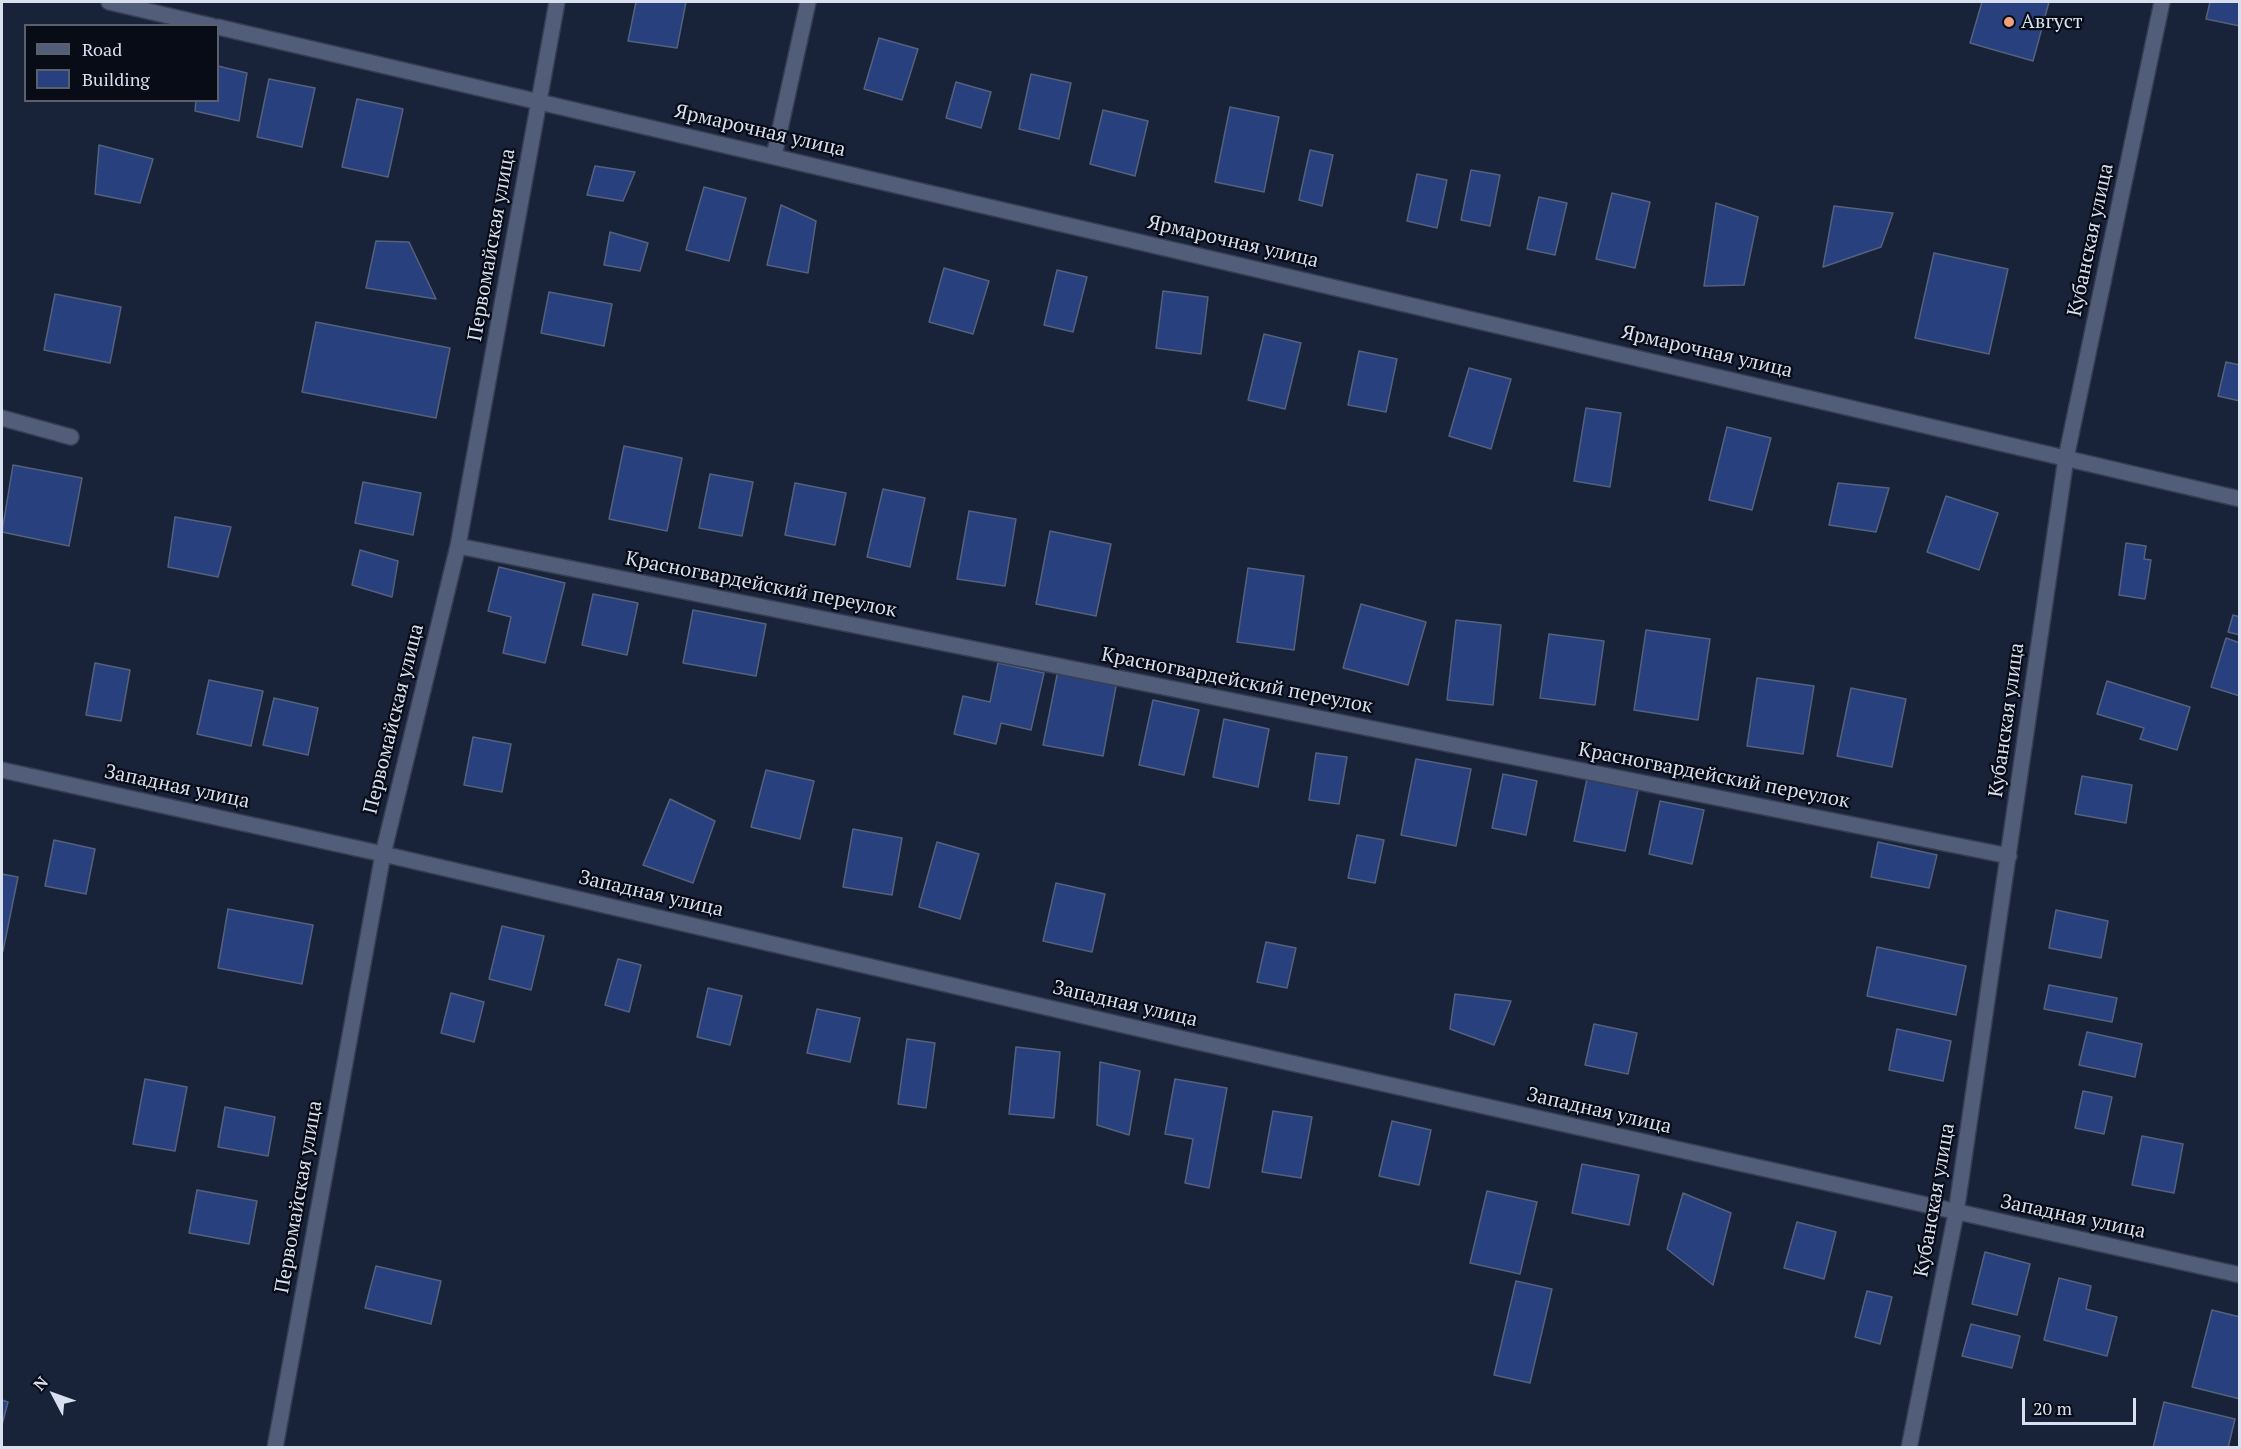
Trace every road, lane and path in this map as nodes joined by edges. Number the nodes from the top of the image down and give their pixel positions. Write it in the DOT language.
graph roads {
  1 [pos="109,2"];
  2 [pos="556,2"];
  3 [pos="808,2"];
  4 [pos="2163,2"];
  5 [pos="203,24"];
  6 [pos="219,27"];
  7 [pos="539,101"];
  8 [pos="774,156"];
  9 [pos="2,418"];
  10 [pos="71,437"];
  11 [pos="2067,458"];
  12 [pos="2240,499"];
  13 [pos="458,546"];
  14 [pos="2,770"];
  15 [pos="383,854"];
  16 [pos="2008,856"];
  17 [pos="1956,1213"];
  18 [pos="2240,1275"];
  19 [pos="275,1448"];
  20 [pos="1909,1448"];
  1 -- 5 [label="street"];
  2 -- 7 [label="street, Первомайская улица"];
  3 -- 8 [label="street"];
  4 -- 11 [label="street, Кубанская улица"];
  6 -- 7 [label="street, Ярмарочная улица"];
  7 -- 8 [label="street, Ярмарочная улица"];
  7 -- 13 [label="street, Первомайская улица"];
  8 -- 11 [label="street, Ярмарочная улица"];
  9 -- 10 [label="street"];
  11 -- 12 [label="street, Ярмарочная улица"];
  11 -- 16 [label="street, Кубанская улица"];
  13 -- 15 [label="street, Первомайская улица"];
  13 -- 16 [label="street, Красногвардейский переулок"];
  14 -- 15 [label="street, Западная улица"];
  15 -- 17 [label="street, Западная улица"];
  15 -- 19 [label="street, Первомайская улица"];
  16 -- 17 [label="street, Кубанская улица"];
  17 -- 18 [label="street, Западная улица"];
  17 -- 20 [label="street, Кубанская улица"];
}
